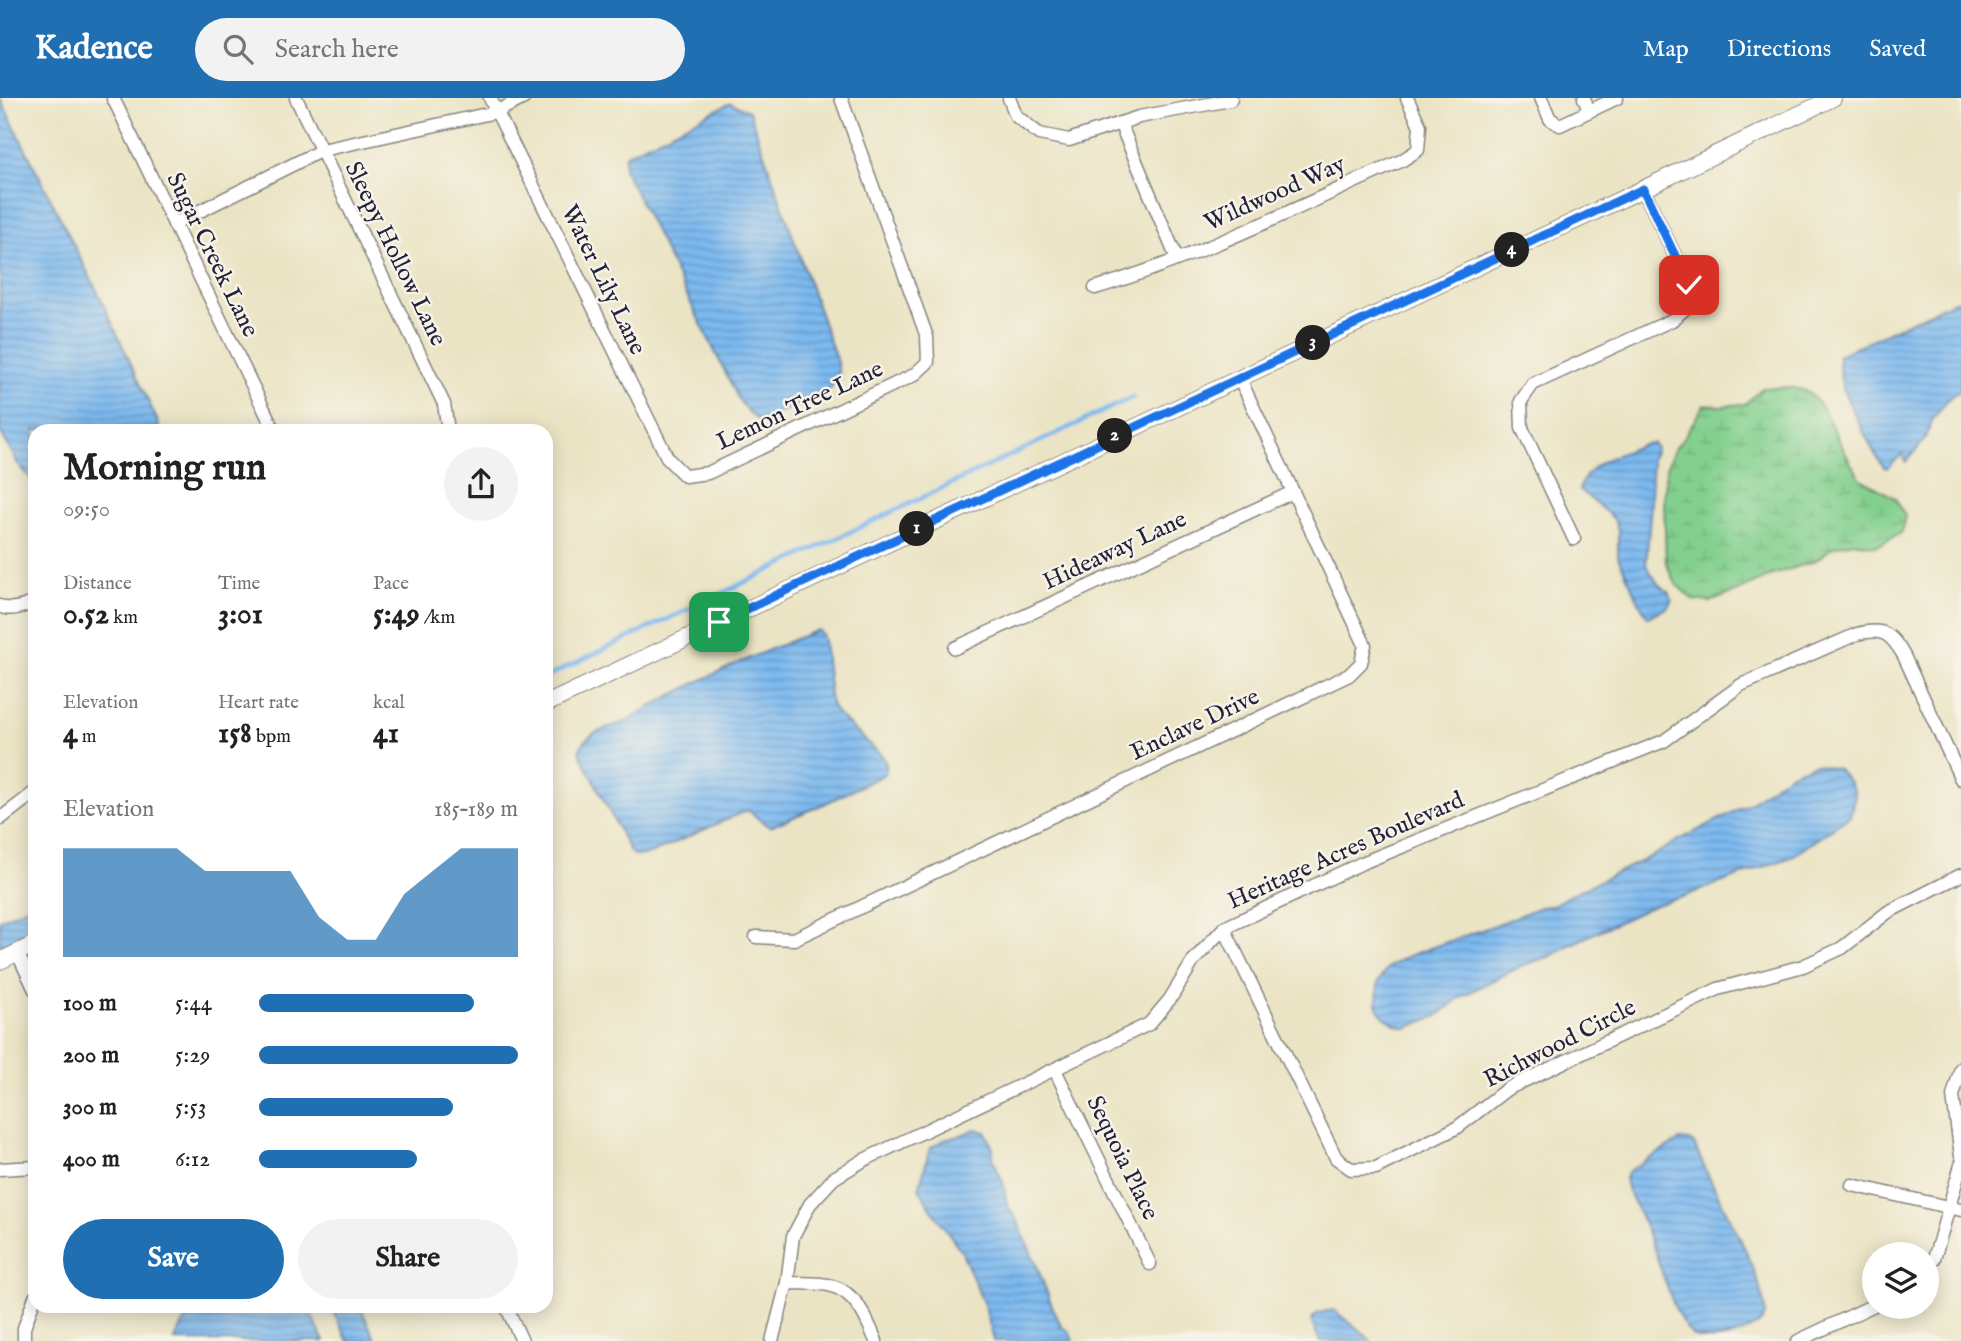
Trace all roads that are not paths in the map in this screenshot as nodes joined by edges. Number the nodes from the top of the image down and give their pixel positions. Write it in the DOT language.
graph roads {
  1 [pos="113,98"];
  2 [pos="296,98"];
  3 [pos="490,98"];
  4 [pos="524,98"];
  5 [pos="841,98"];
  6 [pos="1009,98"];
  7 [pos="1231,98"];
  8 [pos="1407,98"];
  9 [pos="1541,98"];
  10 [pos="1584,98"];
  11 [pos="1617,98"];
  12 [pos="1833,98"];
  13 [pos="1589,111"];
  14 [pos="496,112"];
  15 [pos="1120,123"];
  16 [pos="322,150"];
  17 [pos="1643,189"];
  18 [pos="174,224"];
  19 [pos="1177,259"];
  20 [pos="1095,288"];
  21 [pos="1239,377"];
  22 [pos="271,424"];
  23 [pos="447,424"];
  24 [pos="685,476"];
  25 [pos="1293,492"];
  26 [pos="1574,539"];
  27 [pos="28,605"];
  28 [pos="2,608"];
  29 [pos="955,648"];
  30 [pos="553,701"];
  31 [pos="1961,779"];
  32 [pos="28,797"];
  33 [pos="0,819"];
  34 [pos="1961,875"];
  35 [pos="1224,928"];
  36 [pos="756,937"];
  37 [pos="28,948"];
  38 [pos="17,953"];
  39 [pos="0,961"];
  40 [pos="28,976"];
  41 [pos="1961,1068"];
  42 [pos="1055,1070"];
  43 [pos="1961,1156"];
  44 [pos="1961,1165"];
  45 [pos="28,1167"];
  46 [pos="0,1169"];
  47 [pos="1852,1185"];
  48 [pos="1955,1209"];
  49 [pos="1939,1247"];
  50 [pos="1150,1264"];
  51 [pos="787,1283"];
  52 [pos="1862,1311"];
  53 [pos="29,1313"];
  54 [pos="509,1313"];
  55 [pos="24,1341"];
  56 [pos="522,1341"];
  57 [pos="772,1341"];
  58 [pos="876,1341"];
  59 [pos="1798,1341"];
  1 -- 18 [label="street, Sugar Creek Lane"];
  2 -- 16 [label="street, Sleepy Hollow Lane"];
  3 -- 14 [label="street, Water Lily Lane"];
  4 -- 14 [label="street"];
  5 -- 24 [label="street, Lemon Tree Lane"];
  6 -- 15 [label="street"];
  7 -- 15 [label="street"];
  8 -- 19 [label="street, Wildwood Way"];
  9 -- 13 [label="street"];
  10 -- 13 [label="street"];
  11 -- 13 [label="street"];
  12 -- 17 [label="street"];
  14 -- 16 [label="street"];
  14 -- 24 [label="street, Water Lily Lane"];
  15 -- 19 [label="street"];
  16 -- 18 [label="street"];
  16 -- 23 [label="street, Sleepy Hollow Lane"];
  17 -- 21 [label="street"];
  17 -- 26 [label="street"];
  18 -- 22 [label="street, Sugar Creek Lane"];
  19 -- 20 [label="street, Wildwood Way"];
  21 -- 25 [label="street, Enclave Drive"];
  21 -- 30 [label="street"];
  25 -- 29 [label="street, Hideaway Lane"];
  25 -- 36 [label="street, Enclave Drive"];
  27 -- 28 [label="street"];
  31 -- 35 [label="street, Heritage Acres Boulevard"];
  32 -- 33 [label="street"];
  34 -- 35 [label="street, Richwood Circle"];
  35 -- 42 [label="street, Heritage Acres Boulevard"];
  37 -- 38 [label="street"];
  38 -- 39 [label="street"];
  38 -- 40 [label="street"];
  41 -- 43 [label="street"];
  42 -- 50 [label="street, Sequoia Place"];
  42 -- 51 [label="street, Heritage Acres Boulevard"];
  44 -- 48 [label="street"];
  45 -- 46 [label="street"];
  47 -- 48 [label="street"];
  48 -- 49 [label="street"];
  51 -- 57 [label="street, Heritage Acres Boulevard"];
  51 -- 58 [label="street"];
  52 -- 59 [label="street"];
  53 -- 55 [label="street"];
  54 -- 56 [label="street"];
}
